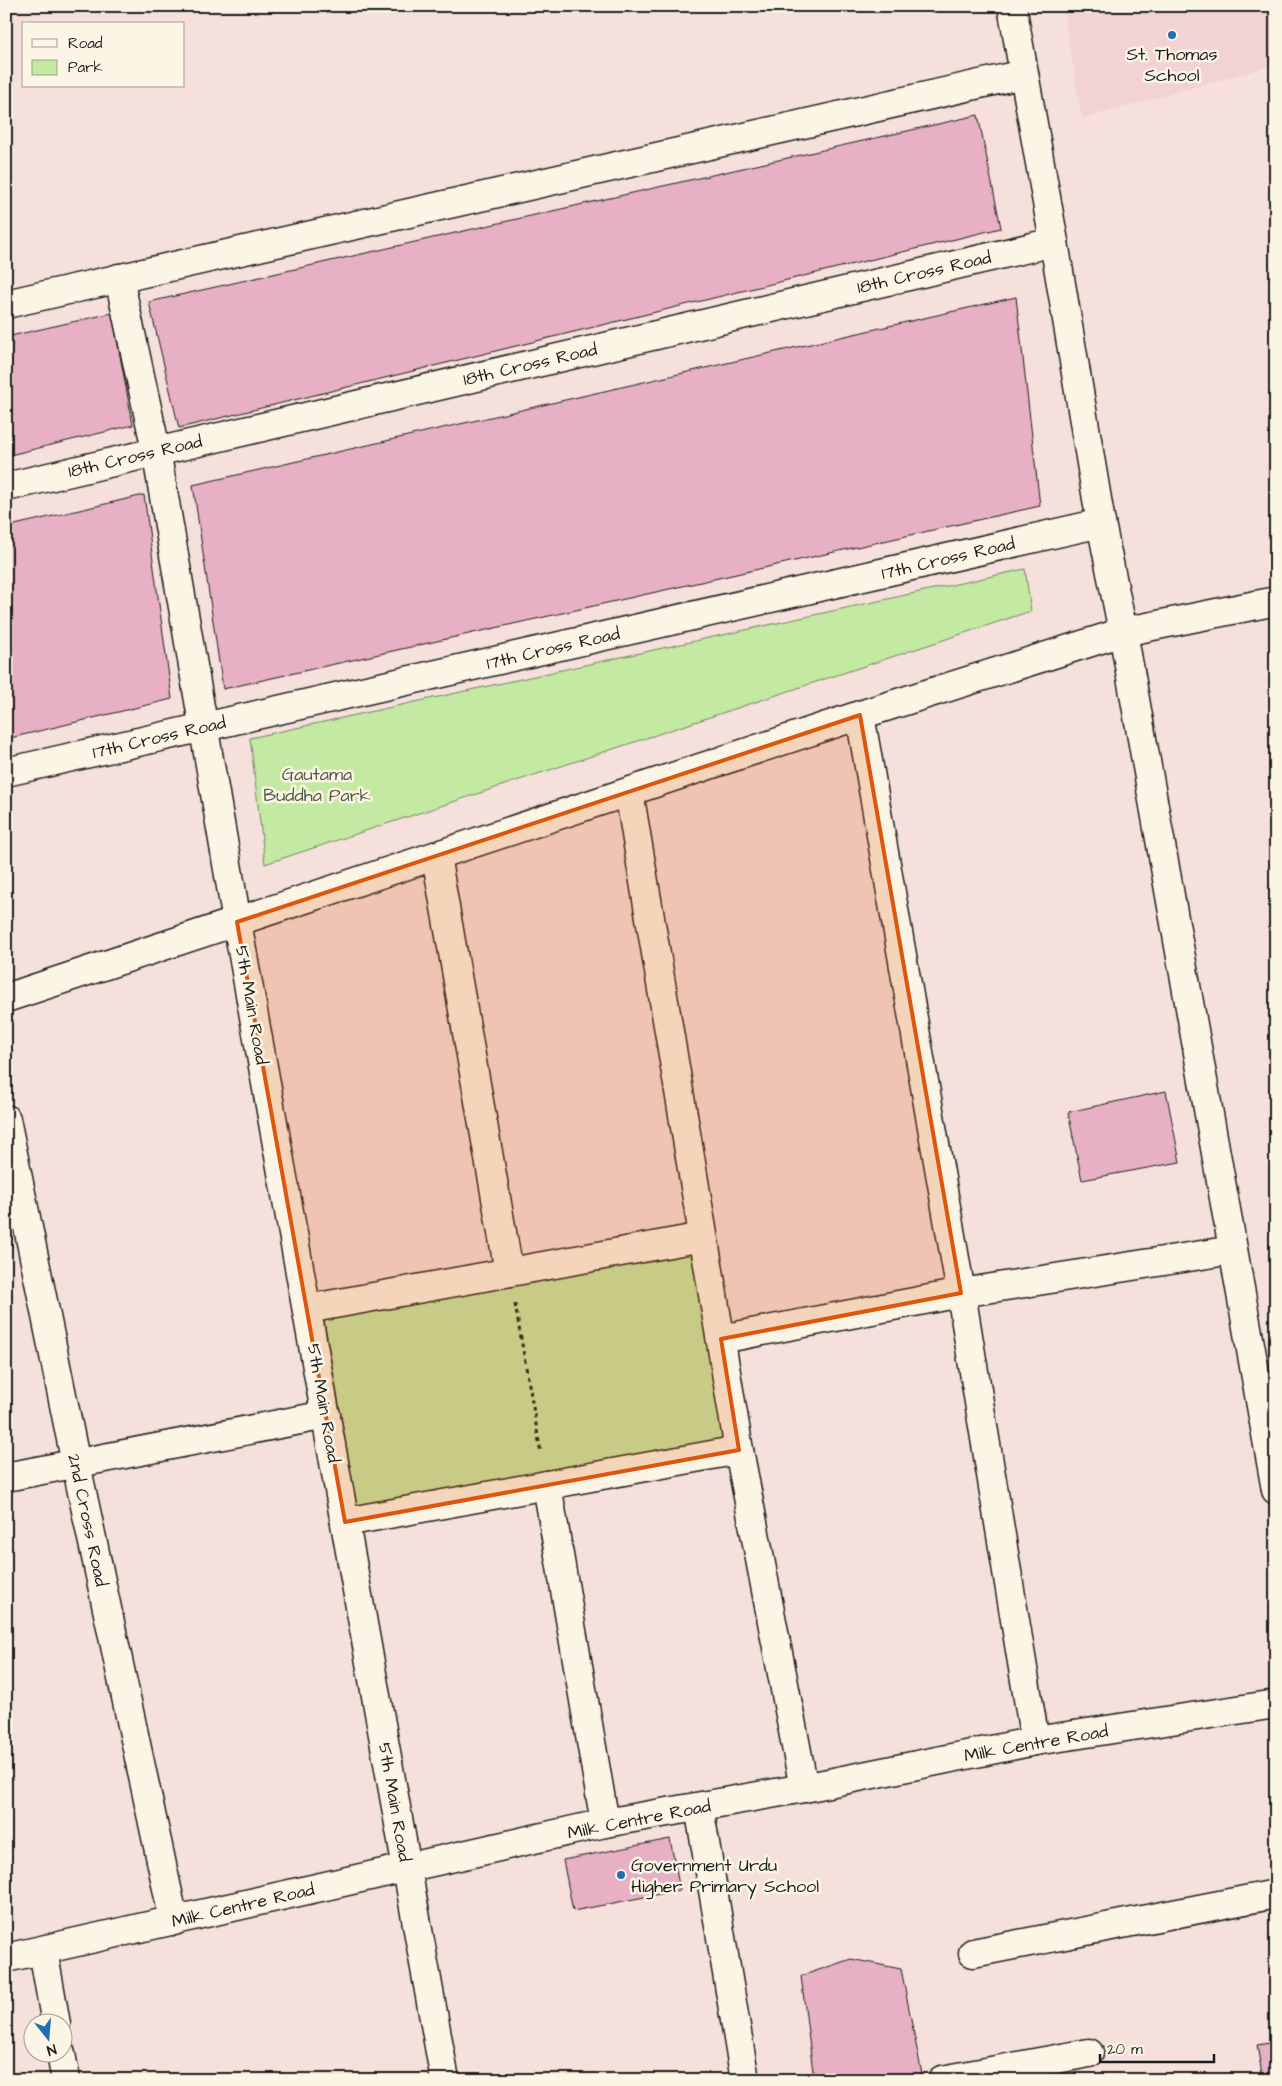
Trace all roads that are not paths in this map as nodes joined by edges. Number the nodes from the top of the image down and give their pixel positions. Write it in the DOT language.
graph roads {
  1 [pos="1012,6"];
  2 [pos="1024,74"];
  3 [pos="1054,242"];
  4 [pos="119,278"];
  5 [pos="6,304"];
  6 [pos="156,450"];
  7 [pos="6,487"];
  8 [pos="1101,524"];
  9 [pos="1275,604"];
  10 [pos="1123,632"];
  11 [pos="860,716"];
  12 [pos="203,727"];
  13 [pos="6,772"];
  14 [pos="629,792"];
  15 [pos="436,856"];
  16 [pos="237,922"];
  17 [pos="6,998"];
  18 [pos="6,1119"];
  19 [pos="703,1237"];
  20 [pos="1233,1250"];
  21 [pos="509,1272"];
  22 [pos="961,1293"];
  23 [pos="307,1309"];
  24 [pos="721,1339"];
  25 [pos="326,1415"];
  26 [pos="739,1450"];
  27 [pos="76,1464"];
  28 [pos="6,1477"];
  29 [pos="547,1485"];
  30 [pos="1276,1490"];
  31 [pos="345,1522"];
  32 [pos="1276,1704"];
  33 [pos="1035,1740"];
  34 [pos="804,1788"];
  35 [pos="699,1807"];
  36 [pos="606,1824"];
  37 [pos="407,1868"];
  38 [pos="1276,1894"];
  39 [pos="174,1921"];
  40 [pos="43,1950"];
  41 [pos="973,1953"];
  42 [pos="6,1958"];
  43 [pos="54,2014"];
  44 [pos="1089,2053"];
  45 [pos="63,2064"];
  46 [pos="66,2080"];
  47 [pos="445,2080"];
  48 [pos="745,2080"];
  49 [pos="942,2080"];
  1 -- 2 [label="street"];
  2 -- 3 [label="street"];
  2 -- 4 [label="street"];
  3 -- 6 [label="street, 18th Cross Road"];
  3 -- 8 [label="street"];
  4 -- 5 [label="street"];
  4 -- 6 [label="street, 5th Main Road"];
  6 -- 7 [label="street, 18th Cross Road"];
  6 -- 12 [label="street, 5th Main Road"];
  8 -- 10 [label="street"];
  8 -- 12 [label="street, 17th Cross Road"];
  9 -- 10 [label="street"];
  10 -- 11 [label="street"];
  10 -- 20 [label="street"];
  11 -- 14 [label="street"];
  11 -- 22 [label="street"];
  12 -- 13 [label="street, 17th Cross Road"];
  12 -- 16 [label="street, 5th Main Road"];
  14 -- 15 [label="street"];
  14 -- 19 [label="street"];
  15 -- 16 [label="street"];
  15 -- 21 [label="street"];
  16 -- 17 [label="street"];
  16 -- 23 [label="street, 5th Main Road"];
  18 -- 27 [label="street, 2nd Cross Road"];
  19 -- 21 [label="street"];
  19 -- 24 [label="street"];
  20 -- 22 [label="street"];
  20 -- 30 [label="street"];
  21 -- 23 [label="street"];
  22 -- 24 [label="street"];
  22 -- 33 [label="street"];
  23 -- 25 [label="street, 5th Main Road"];
  24 -- 26 [label="street"];
  25 -- 27 [label="street"];
  25 -- 31 [label="street, 5th Main Road"];
  26 -- 29 [label="street"];
  26 -- 34 [label="street"];
  27 -- 28 [label="street"];
  27 -- 39 [label="street, 2nd Cross Road"];
  29 -- 31 [label="street"];
  29 -- 36 [label="street"];
  31 -- 37 [label="street, 5th Main Road"];
  32 -- 33 [label="street, Milk Centre Road"];
  33 -- 34 [label="street, Milk Centre Road"];
  34 -- 35 [label="street, Milk Centre Road"];
  35 -- 36 [label="street, Milk Centre Road"];
  35 -- 48 [label="street"];
  36 -- 37 [label="street, Milk Centre Road"];
  37 -- 39 [label="street, Milk Centre Road"];
  37 -- 47 [label="street, 5th Main Road"];
  38 -- 41 [label="street"];
  39 -- 40 [label="street, Milk Centre Road"];
  40 -- 42 [label="street, Milk Centre Road"];
  40 -- 43 [label="street"];
  44 -- 49 [label="street"];
  45 -- 46 [label="street"];
}
